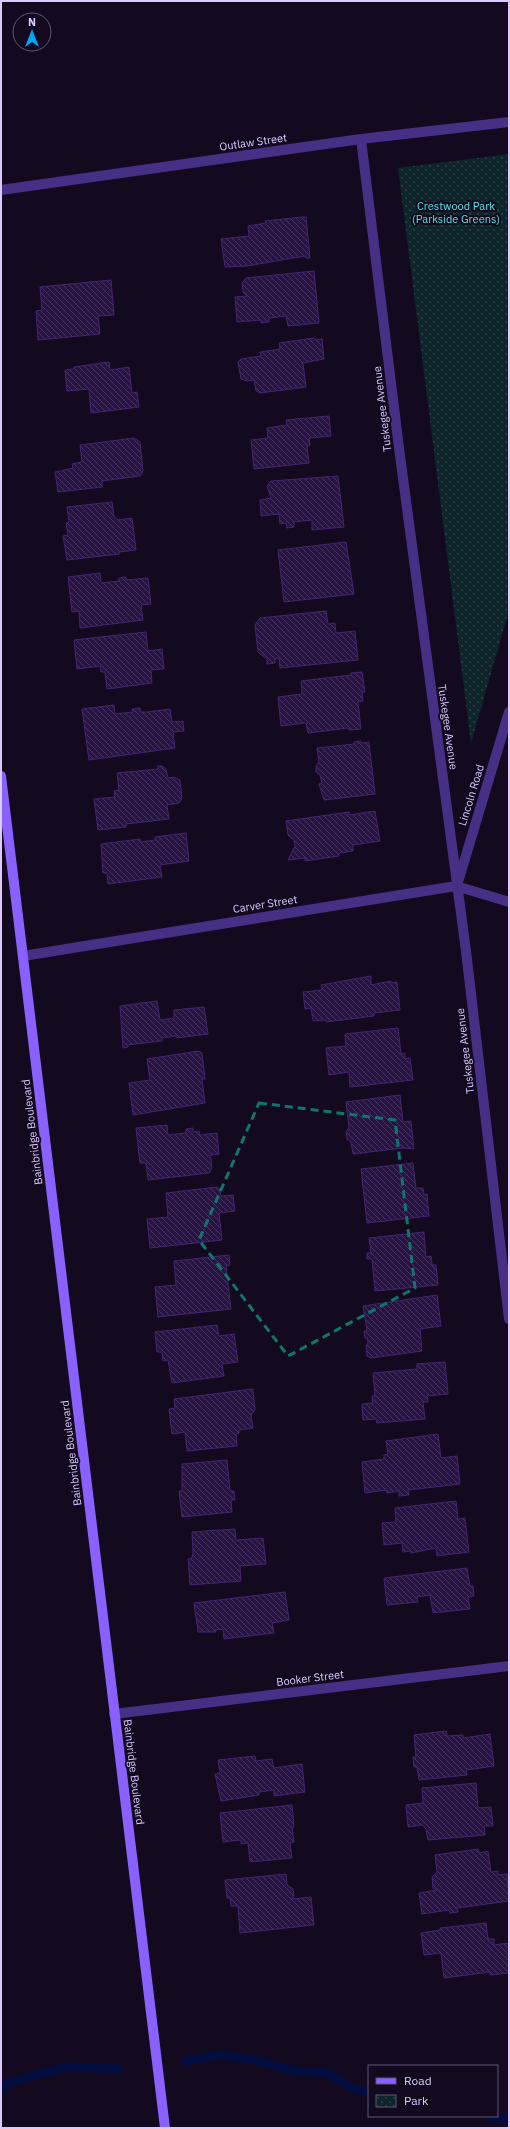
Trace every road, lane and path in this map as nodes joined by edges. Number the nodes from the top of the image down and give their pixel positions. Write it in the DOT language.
graph roads {
  1 [pos="509,122"];
  2 [pos="361,139"];
  3 [pos="1,190"];
  4 [pos="509,712"];
  5 [pos="1,776"];
  6 [pos="456,886"];
  7 [pos="509,902"];
  8 [pos="23,956"];
  9 [pos="509,1319"];
  10 [pos="509,1666"];
  11 [pos="114,1714"];
  12 [pos="165,2128"];
  1 -- 2 [label="street, Outlaw Street"];
  2 -- 3 [label="street, Outlaw Street"];
  2 -- 6 [label="street, Tuskegee Avenue"];
  4 -- 6 [label="street, Lincoln Road"];
  5 -- 8 [label="main road, Bainbridge Boulevard"];
  6 -- 7 [label="street, Carver Street"];
  6 -- 8 [label="street, Carver Street"];
  6 -- 9 [label="street, Tuskegee Avenue"];
  8 -- 11 [label="main road, Bainbridge Boulevard"];
  10 -- 11 [label="street, Booker Street"];
  11 -- 12 [label="main road, Bainbridge Boulevard"];
}
